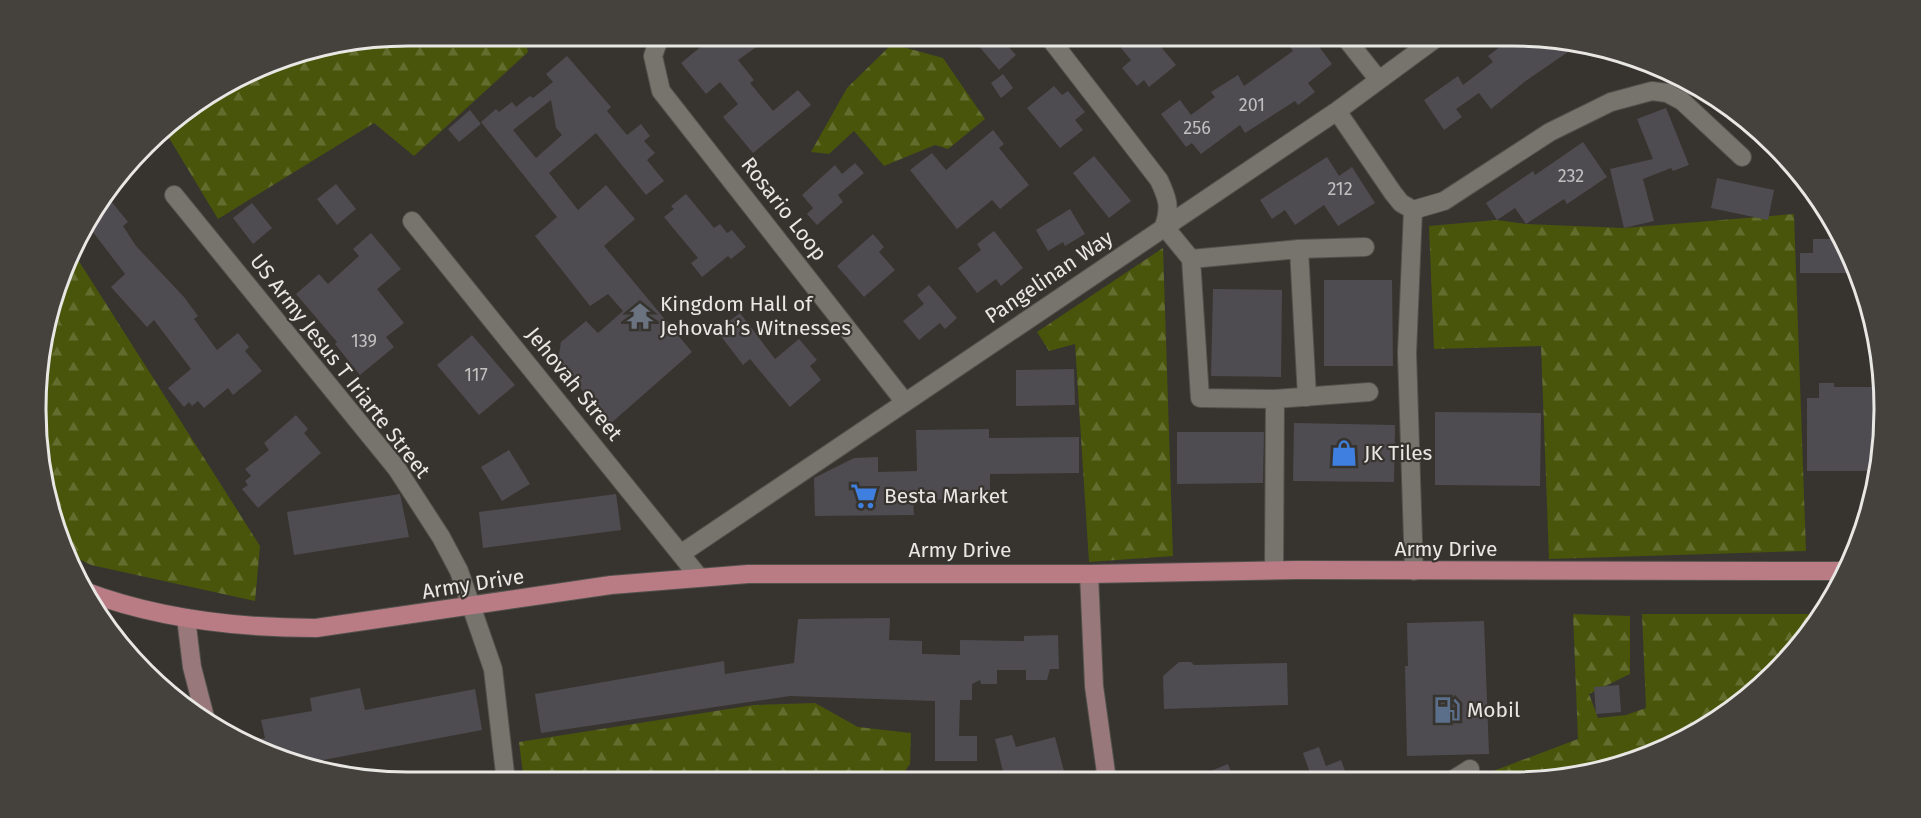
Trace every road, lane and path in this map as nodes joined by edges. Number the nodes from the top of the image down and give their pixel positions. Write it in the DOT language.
graph roads {
  1 [pos="656,46"];
  2 [pos="1056,46"];
  3 [pos="1352,46"];
  4 [pos="1425,46"];
  5 [pos="1378,79"];
  6 [pos="1337,111"];
  7 [pos="1742,157"];
  8 [pos="174,195"];
  9 [pos="1413,210"];
  10 [pos="412,221"];
  11 [pos="1164,226"];
  12 [pos="1365,247"];
  13 [pos="1299,249"];
  14 [pos="1191,259"];
  15 [pos="1369,392"];
  16 [pos="1307,397"];
  17 [pos="1275,399"];
  18 [pos="904,401"];
  19 [pos="682,553"];
  20 [pos="1274,570"];
  21 [pos="1414,571"];
  22 [pos="1835,572"];
  23 [pos="1089,574"];
  24 [pos="699,577"];
  25 [pos="98,595"];
  26 [pos="473,607"];
  27 [pos="186,618"];
  28 [pos="203,707"];
  29 [pos="1470,769"];
  30 [pos="505,772"];
  31 [pos="1106,772"];
  32 [pos="1465,772"];
  1 -- 18 [label="street, Rosario Loop"];
  2 -- 11 [label="street"];
  3 -- 5 [label="street"];
  4 -- 5 [label="street, Pangelinan Way"];
  5 -- 6 [label="street, Pangelinan Way"];
  6 -- 9 [label="street"];
  6 -- 11 [label="street, Pangelinan Way"];
  7 -- 9 [label="street"];
  8 -- 26 [label="street, US Army Jesus T Iriarte Street"];
  9 -- 21 [label="street"];
  10 -- 19 [label="street, Jehovah Street"];
  11 -- 14 [label="street"];
  11 -- 18 [label="street, Pangelinan Way"];
  12 -- 13 [label="street"];
  13 -- 14 [label="street"];
  13 -- 16 [label="street"];
  14 -- 17 [label="street"];
  15 -- 16 [label="street"];
  16 -- 17 [label="street"];
  17 -- 20 [label="street"];
  18 -- 19 [label="street, Pangelinan Way"];
  19 -- 24 [label="street, Jehovah Street"];
  20 -- 21 [label="main road, Army Drive"];
  20 -- 23 [label="main road, Army Drive"];
  21 -- 22 [label="main road, Army Drive"];
  23 -- 24 [label="main road, Army Drive"];
  23 -- 31 [label="main road"];
  24 -- 26 [label="main road, Army Drive"];
  25 -- 27 [label="main road, Army Drive"];
  26 -- 27 [label="main road, Army Drive"];
  26 -- 30 [label="street, US Army Jesus T Iriarte Street"];
  27 -- 28 [label="main road"];
  29 -- 32 [label="street"];
}
